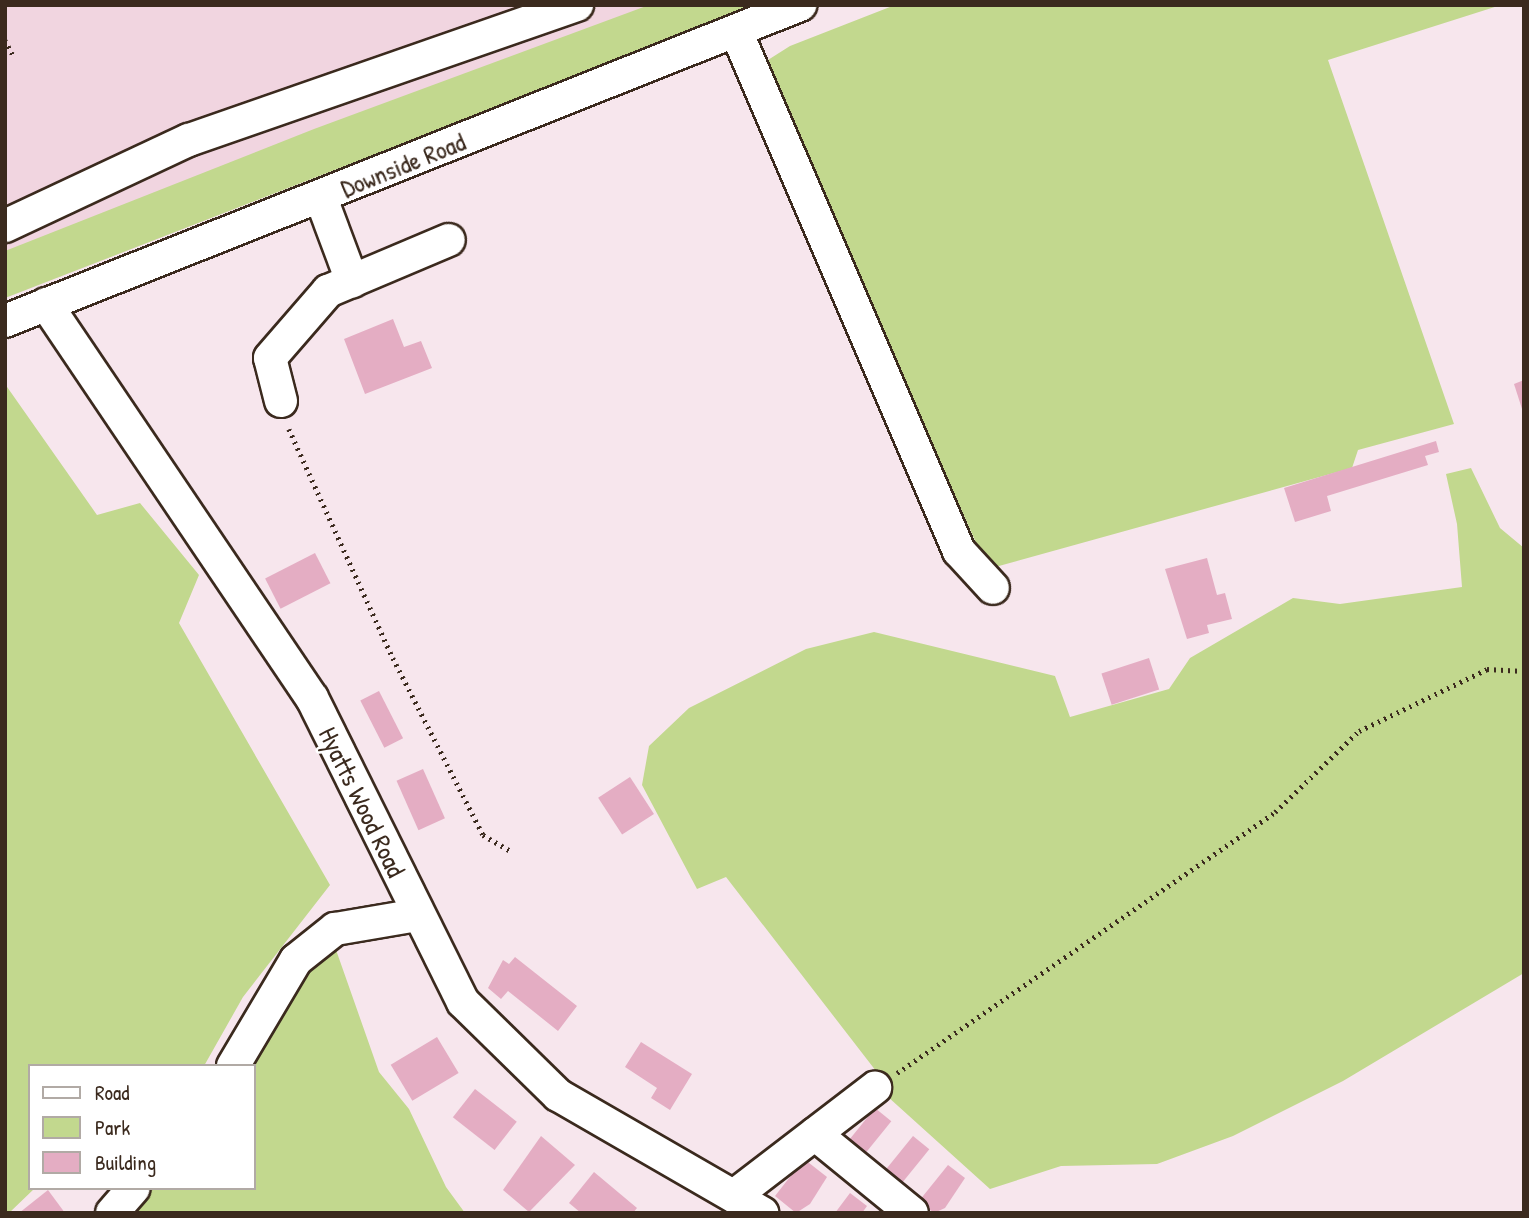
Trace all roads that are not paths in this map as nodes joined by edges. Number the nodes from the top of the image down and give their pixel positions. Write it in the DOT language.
graph roads {
  1 [pos="577,5"];
  2 [pos="800,5"];
  3 [pos="736,31"];
  4 [pos="321,198"];
  5 [pos="5,226"];
  6 [pos="449,240"];
  7 [pos="352,281"];
  8 [pos="46,304"];
  9 [pos="5,321"];
  10 [pos="281,401"];
  11 [pos="993,588"];
  12 [pos="418,915"];
  13 [pos="234,1064"];
  14 [pos="875,1088"];
  15 [pos="815,1134"];
  16 [pos="132,1190"];
  17 [pos="734,1196"];
  18 [pos="112,1213"];
  19 [pos="762,1213"];
  20 [pos="912,1213"];
  1 -- 5 [label="street"];
  2 -- 3 [label="street, Downside Road"];
  3 -- 4 [label="street, Downside Road"];
  3 -- 11 [label="street"];
  4 -- 7 [label="street"];
  4 -- 8 [label="street, Downside Road"];
  6 -- 7 [label="street"];
  7 -- 10 [label="street"];
  8 -- 9 [label="street, Downside Road"];
  8 -- 12 [label="street, Hyatts Wood Road"];
  12 -- 13 [label="street"];
  12 -- 17 [label="street, Hyatts Wood Road"];
  14 -- 15 [label="street"];
  15 -- 17 [label="street"];
  15 -- 20 [label="street"];
  16 -- 18 [label="street"];
  17 -- 19 [label="street, Hyatts Wood Road"];
}
